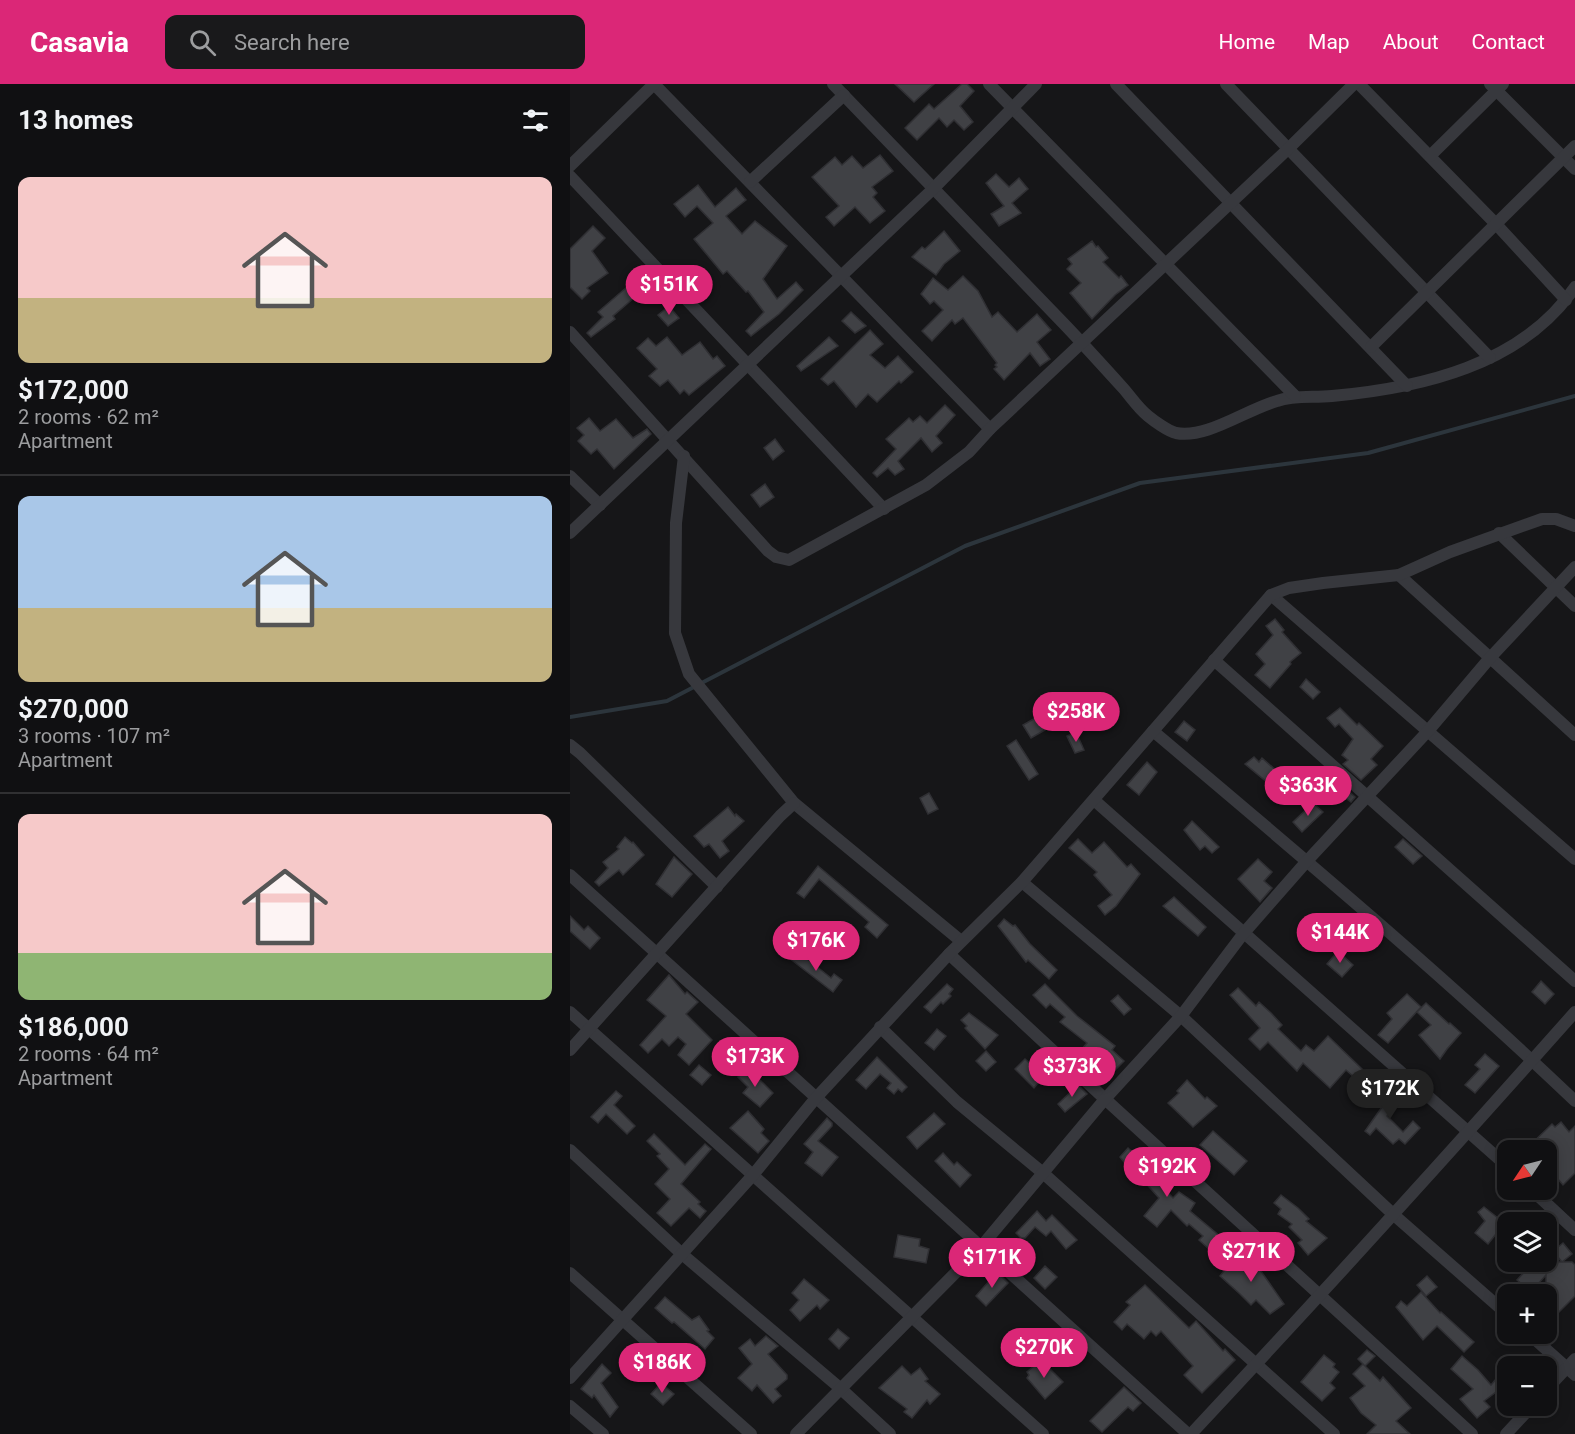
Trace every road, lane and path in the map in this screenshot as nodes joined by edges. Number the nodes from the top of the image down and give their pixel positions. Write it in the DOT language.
graph roads {
  1 [pos="654,84"];
  2 [pos="833,84"];
  3 [pos="990,84"];
  4 [pos="1036,84"];
  5 [pos="1116,84"];
  6 [pos="1226,84"];
  7 [pos="1354,84"];
  8 [pos="1359,84"];
  9 [pos="1496,86"];
  10 [pos="844,95"];
  11 [pos="1012,107"];
  12 [pos="1575,146"];
  13 [pos="1288,149"];
  14 [pos="1430,156"];
  15 [pos="1563,158"];
  16 [pos="570,166"];
  17 [pos="1575,169"];
  18 [pos="570,176"];
  19 [pos="750,182"];
  20 [pos="933,189"];
  21 [pos="1231,203"];
  22 [pos="1495,223"];
  23 [pos="1166,264"];
  24 [pos="842,276"];
  25 [pos="1575,287"];
  26 [pos="1428,292"];
  27 [pos="1566,300"];
  28 [pos="570,332"];
  29 [pos="1082,343"];
  30 [pos="1371,347"];
  31 [pos="1490,358"];
  32 [pos="747,365"];
  33 [pos="1407,386"];
  34 [pos="1295,396"];
  35 [pos="990,429"];
  36 [pos="669,439"];
  37 [pos="684,456"];
  38 [pos="570,476"];
  39 [pos="600,505"];
  40 [pos="884,509"];
  41 [pos="1575,526"];
  42 [pos="570,533"];
  43 [pos="1499,533"];
  44 [pos="1575,567"];
  45 [pos="1399,575"];
  46 [pos="1555,588"];
  47 [pos="1271,595"];
  48 [pos="1575,606"];
  49 [pos="1489,659"];
  50 [pos="1215,660"];
  51 [pos="1153,731"];
  52 [pos="1428,731"];
  53 [pos="1575,735"];
  54 [pos="570,746"];
  55 [pos="1368,796"];
  56 [pos="1094,800"];
  57 [pos="794,803"];
  58 [pos="1575,860"];
  59 [pos="1307,861"];
  60 [pos="570,875"];
  61 [pos="1022,882"];
  62 [pos="717,887"];
  63 [pos="1243,934"];
  64 [pos="962,941"];
  65 [pos="657,953"];
  66 [pos="949,954"];
  67 [pos="1575,981"];
  68 [pos="570,1012"];
  69 [pos="1575,1012"];
  70 [pos="1181,1016"];
  71 [pos="880,1027"];
  72 [pos="589,1029"];
  73 [pos="570,1050"];
  74 [pos="1532,1060"];
  75 [pos="815,1099"];
  76 [pos="1105,1099"];
  77 [pos="1575,1101"];
  78 [pos="1468,1131"];
  79 [pos="570,1150"];
  80 [pos="1497,1157"];
  81 [pos="1043,1173"];
  82 [pos="753,1175"];
  83 [pos="1543,1200"];
  84 [pos="1394,1215"];
  85 [pos="1575,1230"];
  86 [pos="980,1248"];
  87 [pos="682,1254"];
  88 [pos="570,1273"];
  89 [pos="1319,1293"];
  90 [pos="1497,1305"];
  91 [pos="913,1317"];
  92 [pos="623,1321"];
  93 [pos="1541,1344"];
  94 [pos="1255,1365"];
  95 [pos="1572,1367"];
  96 [pos="570,1378"];
  97 [pos="1557,1380"];
  98 [pos="840,1388"];
  99 [pos="570,1406"];
  100 [pos="1523,1416"];
  101 [pos="603,1434"];
  102 [pos="751,1434"];
  103 [pos="796,1434"];
  104 [pos="890,1434"];
  105 [pos="1043,1434"];
  106 [pos="1190,1434"];
  107 [pos="1334,1434"];
  108 [pos="1472,1434"];
  109 [pos="1506,1434"];
  1 -- 16 [label="street"];
  1 -- 19 [label="street"];
  2 -- 10 [label="street"];
  3 -- 11 [label="street"];
  4 -- 11 [label="street"];
  5 -- 21 [label="street"];
  6 -- 13 [label="street"];
  7 -- 13 [label="street"];
  8 -- 14 [label="street"];
  9 -- 14 [label="street"];
  9 -- 15 [label="street"];
  10 -- 19 [label="street"];
  10 -- 20 [label="street"];
  11 -- 20 [label="street"];
  11 -- 23 [label="street"];
  12 -- 15 [label="street"];
  13 -- 21 [label="street"];
  13 -- 26 [label="street"];
  14 -- 22 [label="street"];
  15 -- 17 [label="street"];
  15 -- 22 [label="street"];
  18 -- 32 [label="street"];
  19 -- 24 [label="street"];
  20 -- 24 [label="street"];
  20 -- 29 [label="street"];
  21 -- 23 [label="street"];
  21 -- 30 [label="street"];
  22 -- 26 [label="street"];
  22 -- 27 [label="street"];
  23 -- 29 [label="street"];
  23 -- 34 [label="street"];
  24 -- 32 [label="street"];
  24 -- 35 [label="street"];
  25 -- 27 [label="street"];
  26 -- 30 [label="street"];
  26 -- 31 [label="street"];
  27 -- 31 [label="street"];
  28 -- 36 [label="street"];
  29 -- 34 [label="street"];
  29 -- 35 [label="street"];
  30 -- 33 [label="street"];
  31 -- 33 [label="street"];
  32 -- 36 [label="street"];
  32 -- 40 [label="street"];
  33 -- 34 [label="street"];
  35 -- 40 [label="street"];
  36 -- 37 [label="street"];
  36 -- 39 [label="street"];
  37 -- 40 [label="street"];
  37 -- 57 [label="street"];
  38 -- 39 [label="street"];
  39 -- 42 [label="street"];
  41 -- 43 [label="street"];
  43 -- 45 [label="street"];
  43 -- 46 [label="street"];
  44 -- 46 [label="street"];
  45 -- 47 [label="street"];
  45 -- 49 [label="street"];
  46 -- 48 [label="street"];
  46 -- 49 [label="street"];
  47 -- 50 [label="street"];
  47 -- 52 [label="street"];
  49 -- 52 [label="street"];
  49 -- 53 [label="street"];
  50 -- 51 [label="street"];
  50 -- 55 [label="street"];
  51 -- 56 [label="street"];
  51 -- 59 [label="street"];
  52 -- 55 [label="street"];
  52 -- 58 [label="street"];
  54 -- 62 [label="street"];
  55 -- 59 [label="street"];
  55 -- 67 [label="street"];
  56 -- 61 [label="street"];
  56 -- 63 [label="street"];
  57 -- 62 [label="street"];
  57 -- 64 [label="street"];
  59 -- 63 [label="street"];
  59 -- 74 [label="street"];
  60 -- 65 [label="street"];
  61 -- 64 [label="street"];
  61 -- 70 [label="street"];
  62 -- 65 [label="street"];
  63 -- 70 [label="street"];
  63 -- 78 [label="street"];
  64 -- 66 [label="street"];
  65 -- 72 [label="street"];
  65 -- 75 [label="street"];
  66 -- 71 [label="street"];
  66 -- 76 [label="street"];
  68 -- 72 [label="street"];
  69 -- 74 [label="street"];
  70 -- 76 [label="street"];
  70 -- 84 [label="street"];
  71 -- 75 [label="street"];
  71 -- 81 [label="street"];
  72 -- 73 [label="street"];
  72 -- 82 [label="street"];
  74 -- 77 [label="street"];
  74 -- 78 [label="street"];
  75 -- 82 [label="street"];
  75 -- 86 [label="street"];
  76 -- 81 [label="street"];
  76 -- 89 [label="street"];
  78 -- 80 [label="street"];
  78 -- 84 [label="street"];
  79 -- 87 [label="street"];
  81 -- 86 [label="street"];
  81 -- 94 [label="street"];
  82 -- 87 [label="street"];
  82 -- 91 [label="street"];
  83 -- 85 [label="street"];
  84 -- 89 [label="street"];
  84 -- 90 [label="street"];
  86 -- 91 [label="street"];
  86 -- 106 [label="street"];
  87 -- 92 [label="street"];
  87 -- 98 [label="street"];
  88 -- 92 [label="street"];
  89 -- 94 [label="street"];
  89 -- 108 [label="street"];
  91 -- 98 [label="street"];
  91 -- 105 [label="street"];
  92 -- 96 [label="street"];
  92 -- 102 [label="street"];
  93 -- 95 [label="street"];
  94 -- 106 [label="street"];
  94 -- 107 [label="street"];
  95 -- 97 [label="street"];
  98 -- 103 [label="street"];
  98 -- 104 [label="street"];
  99 -- 101 [label="street"];
  100 -- 109 [label="street"];
}
